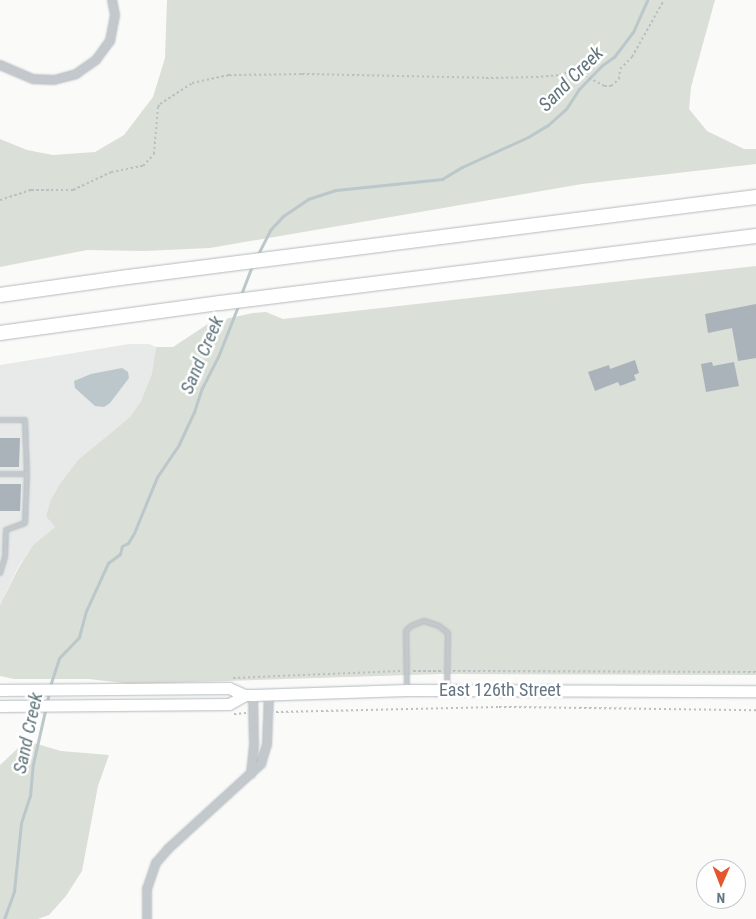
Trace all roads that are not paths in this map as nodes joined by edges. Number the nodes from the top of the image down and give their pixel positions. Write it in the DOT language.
graph roads {
  1 [pos="112,0"];
  2 [pos="0,64"];
  3 [pos="756,198"];
  4 [pos="756,236"];
  5 [pos="0,295"];
  6 [pos="0,333"];
  7 [pos="0,420"];
  8 [pos="0,474"];
  9 [pos="27,474"];
  10 [pos="0,573"];
  11 [pos="447,689"];
  12 [pos="0,690"];
  13 [pos="407,690"];
  14 [pos="756,691"];
  15 [pos="249,695"];
  16 [pos="268,695"];
  17 [pos="0,706"];
  18 [pos="251,774"];
  19 [pos="147,919"];
  1 -- 2 [label="street"];
  3 -- 5 [label="highway"];
  4 -- 6 [label="highway"];
  7 -- 9 [label="lane"];
  8 -- 9 [label="lane"];
  9 -- 10 [label="lane"];
  11 -- 13 [label="main road, East 126th Street"];
  11 -- 13 [label="lane"];
  11 -- 14 [label="main road, East 126th Street"];
  12 -- 15 [label="main road, East 126th Street"];
  13 -- 16 [label="main road, East 126th Street"];
  15 -- 16 [label="main road, East 126th Street"];
  15 -- 17 [label="main road, East 126th Street"];
  15 -- 18 [label="street"];
  16 -- 18 [label="street"];
  18 -- 19 [label="street"];
}
